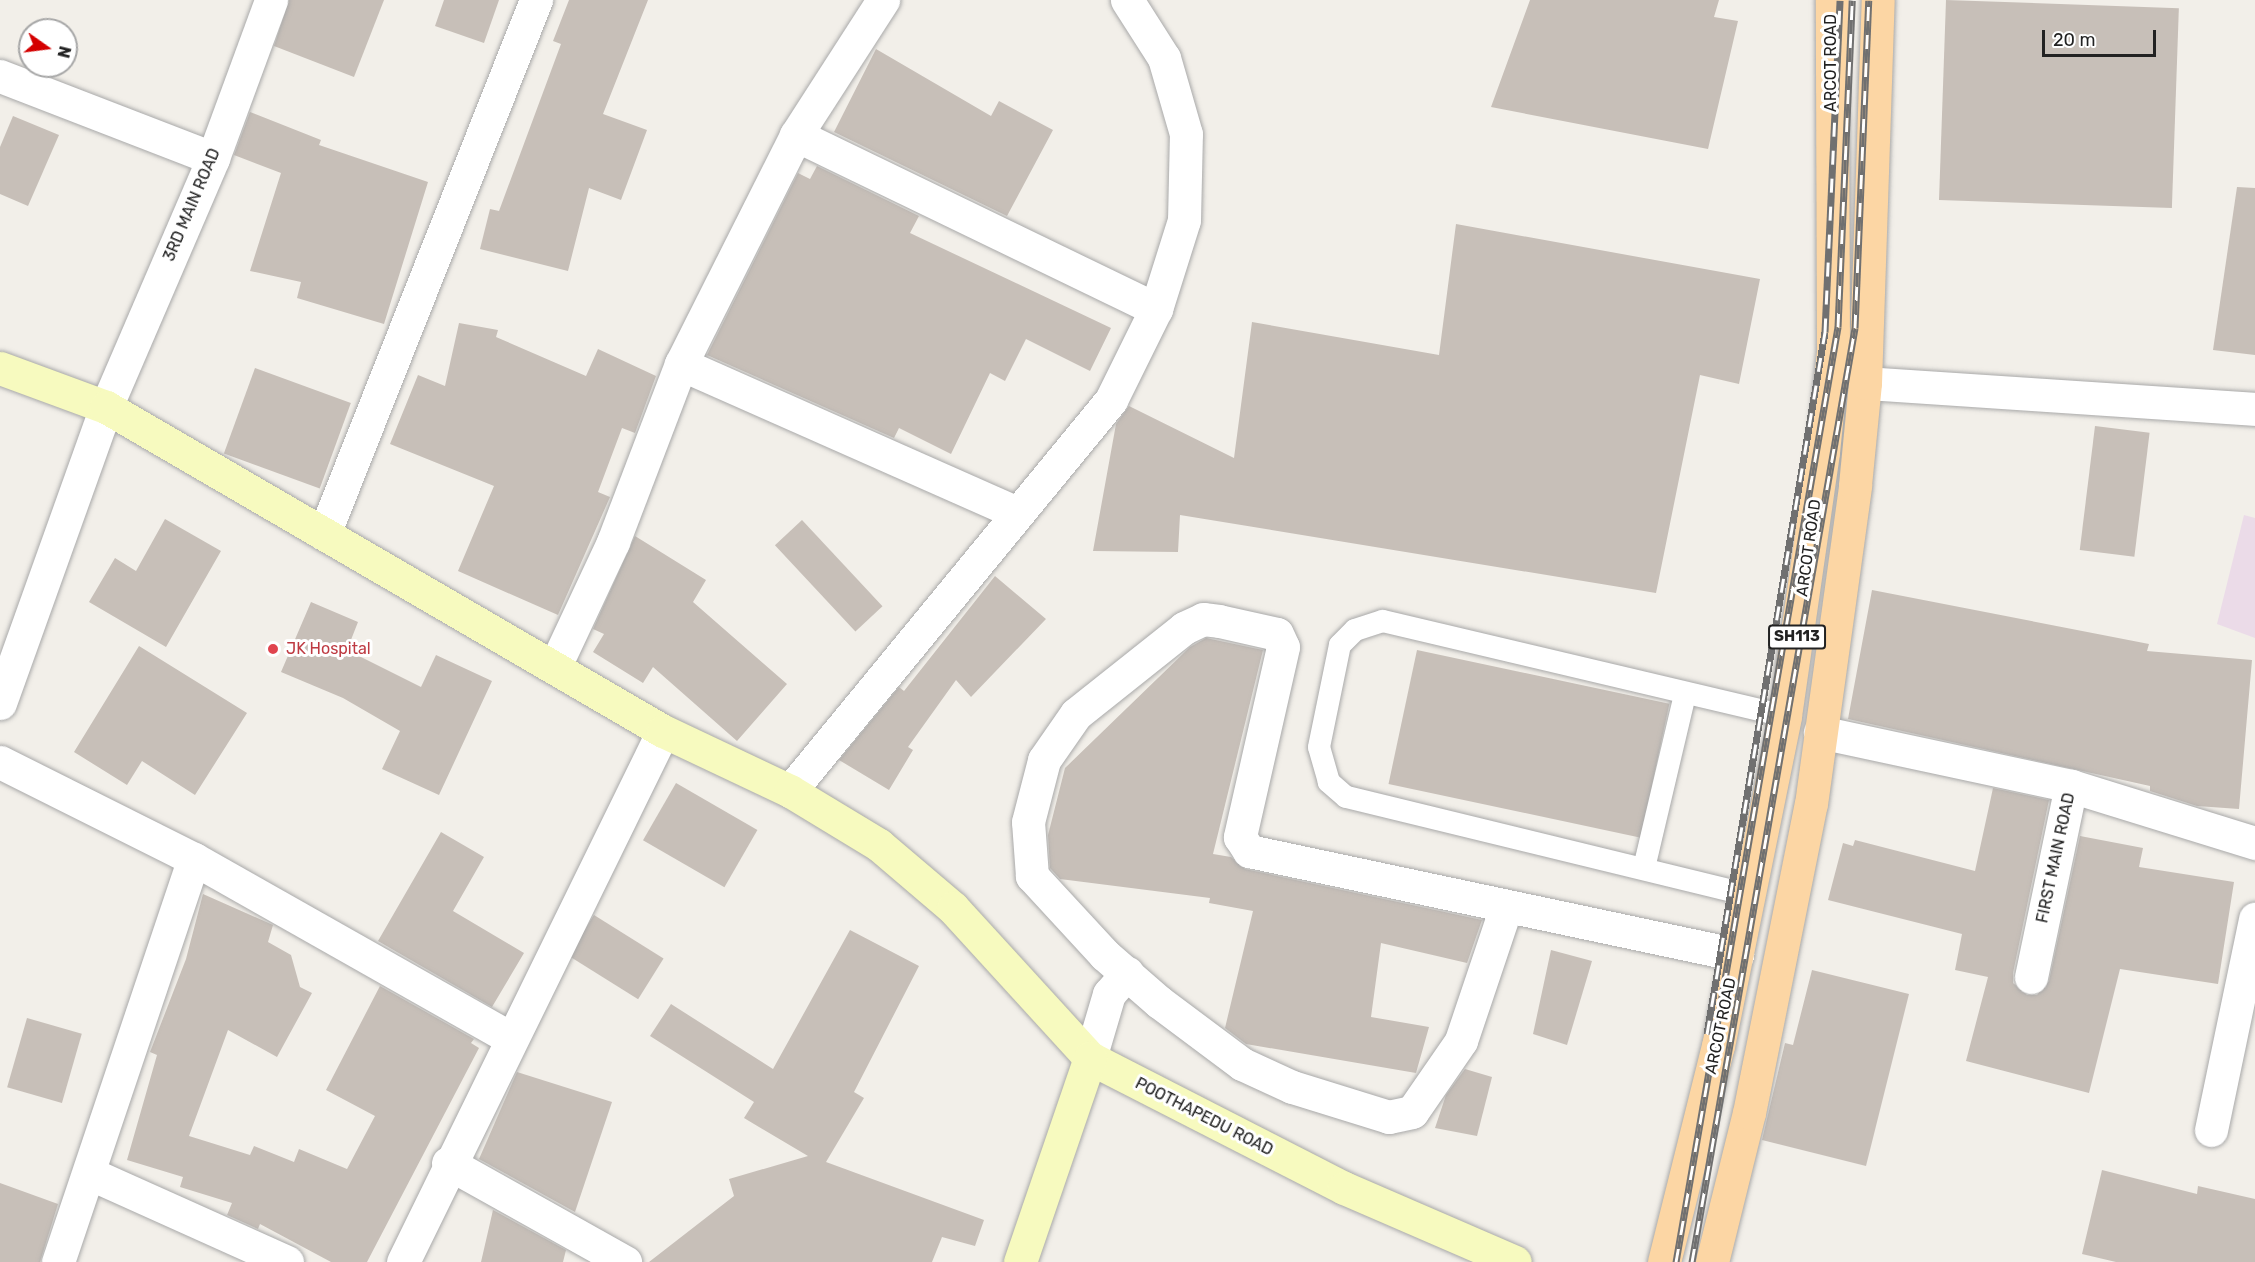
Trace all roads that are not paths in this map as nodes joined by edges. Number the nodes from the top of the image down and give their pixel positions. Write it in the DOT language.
graph roads {
  1 [pos="271,0"];
  2 [pos="536,0"];
  3 [pos="883,0"];
  4 [pos="1127,0"];
  5 [pos="1832,0"];
  6 [pos="1878,0"];
  7 [pos="0,76"];
  8 [pos="796,135"];
  9 [pos="213,158"];
  10 [pos="1156,309"];
  11 [pos="681,364"];
  12 [pos="0,368"];
  13 [pos="1865,383"];
  14 [pos="106,407"];
  15 [pos="2255,409"];
  16 [pos="1017,513"];
  17 [pos="324,534"];
  18 [pos="555,666"];
  19 [pos="1685,695"];
  20 [pos="0,703"];
  21 [pos="1785,716"];
  22 [pos="663,731"];
  23 [pos="1820,732"];
  24 [pos="0,762"];
  25 [pos="2071,786"];
  26 [pos="790,791"];
  27 [pos="2255,843"];
  28 [pos="194,859"];
  29 [pos="1644,868"];
  30 [pos="1749,895"];
  31 [pos="1506,907"];
  32 [pos="2255,919"];
  33 [pos="1737,955"];
  34 [pos="1127,974"];
  35 [pos="2031,977"];
  36 [pos="510,1038"];
  37 [pos="1090,1058"];
  38 [pos="2211,1130"];
  39 [pos="448,1163"];
  40 [pos="91,1174"];
  41 [pos="58,1262"];
  42 [pos="288,1262"];
  43 [pos="403,1262"];
  44 [pos="625,1262"];
  45 [pos="1020,1262"];
  46 [pos="1515,1262"];
  47 [pos="1664,1262"];
  48 [pos="1712,1262"];
  1 -- 9 [label="street, 3RD MAIN ROAD"];
  2 -- 17 [label="street"];
  3 -- 8 [label="street"];
  4 -- 10 [label="street"];
  5 -- 21 [label="main road, ARCOT ROAD / SH113"];
  6 -- 13 [label="main road, SH113"];
  7 -- 9 [label="street"];
  8 -- 10 [label="street"];
  8 -- 11 [label="street"];
  9 -- 14 [label="street, 3RD MAIN ROAD"];
  10 -- 16 [label="street"];
  11 -- 16 [label="street"];
  11 -- 18 [label="street"];
  12 -- 14 [label="street"];
  13 -- 15 [label="street"];
  13 -- 23 [label="main road, SH113"];
  14 -- 17 [label="street"];
  14 -- 20 [label="street, 3RD MAIN ROAD"];
  16 -- 26 [label="street"];
  17 -- 18 [label="street"];
  18 -- 22 [label="street"];
  19 -- 21 [label="lane"];
  19 -- 29 [label="lane"];
  19 -- 29 [label="lane"];
  21 -- 30 [label="main road, ARCOT ROAD / SH113"];
  22 -- 26 [label="street"];
  22 -- 36 [label="street"];
  23 -- 25 [label="street"];
  23 -- 48 [label="main road, SH113"];
  24 -- 28 [label="street"];
  25 -- 27 [label="street, FIRST MAIN ROAD"];
  25 -- 35 [label="street, FIRST MAIN ROAD"];
  26 -- 37 [label="street"];
  28 -- 36 [label="street"];
  28 -- 40 [label="street"];
  29 -- 30 [label="lane"];
  30 -- 33 [label="main road, ARCOT ROAD / SH113"];
  31 -- 33 [label="street"];
  31 -- 34 [label="street"];
  31 -- 34 [label="street"];
  32 -- 38 [label="street"];
  33 -- 47 [label="main road, ARCOT ROAD / SH113"];
  34 -- 37 [label="street"];
  36 -- 39 [label="street"];
  37 -- 45 [label="street"];
  37 -- 46 [label="street, POOTHAPEDU ROAD"];
  39 -- 43 [label="street"];
  39 -- 44 [label="street"];
  40 -- 41 [label="street"];
  40 -- 42 [label="street"];
}
